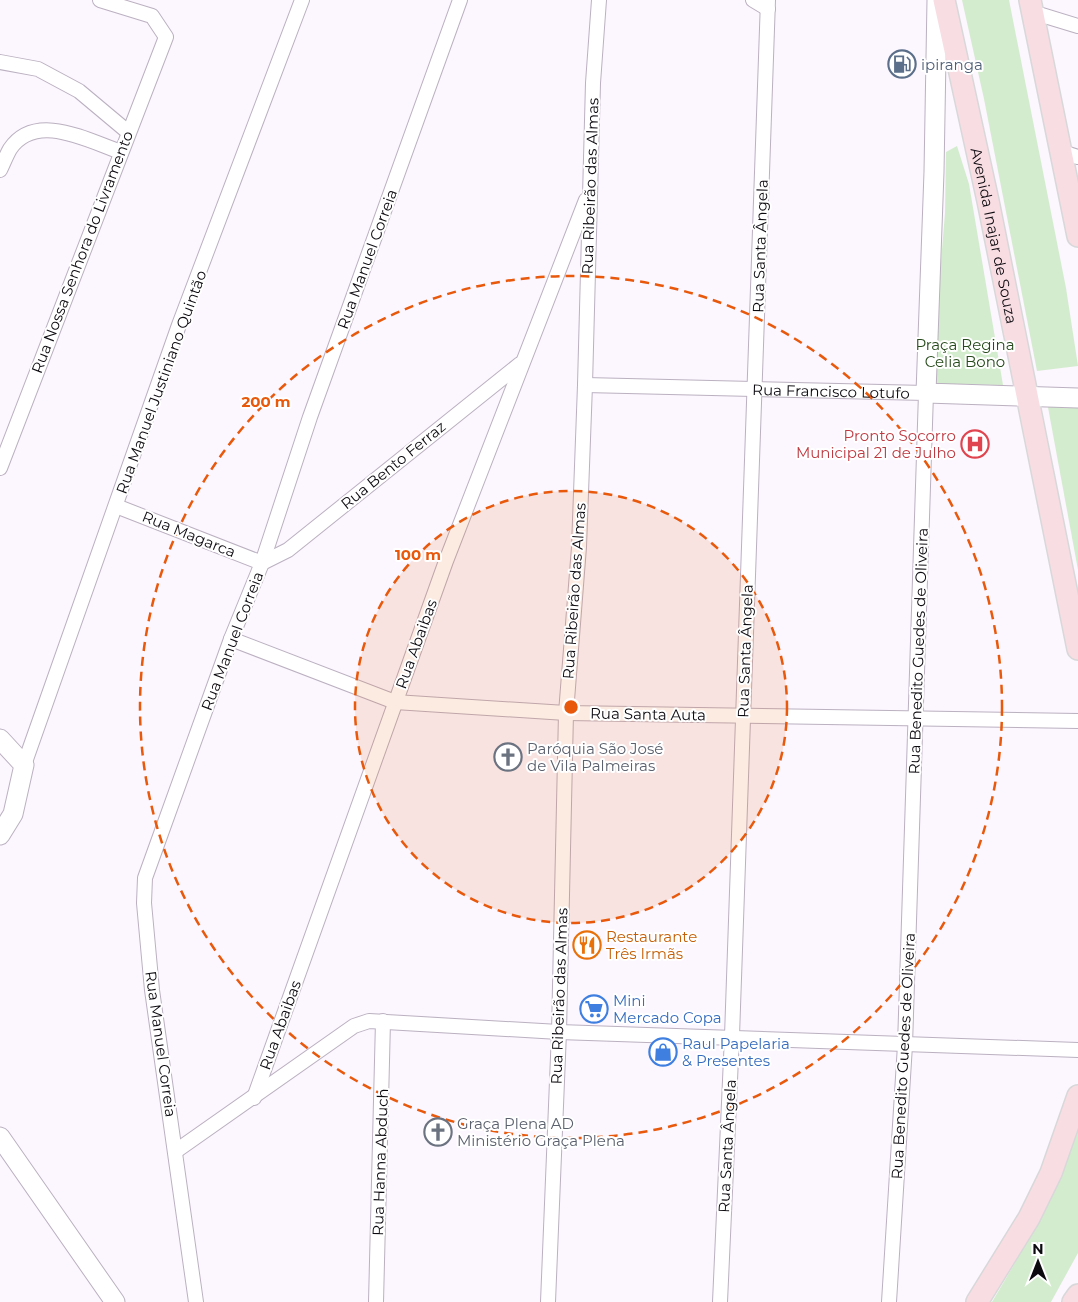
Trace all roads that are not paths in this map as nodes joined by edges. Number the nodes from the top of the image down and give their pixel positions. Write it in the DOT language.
graph roads {
  1 [pos="100,0"];
  2 [pos="460,0"];
  3 [pos="599,0"];
  4 [pos="753,0"];
  5 [pos="936,0"];
  6 [pos="944,0"];
  7 [pos="299,1"];
  8 [pos="768,4"];
  9 [pos="1031,6"];
  10 [pos="1078,26"];
  11 [pos="0,62"];
  12 [pos="128,132"];
  13 [pos="121,152"];
  14 [pos="1070,154"];
  15 [pos="0,170"];
  16 [pos="589,193"];
  17 [pos="1078,236"];
  18 [pos="521,363"];
  19 [pos="585,385"];
  20 [pos="755,389"];
  21 [pos="926,394"];
  22 [pos="1026,395"];
  23 [pos="1078,398"];
  24 [pos="0,468"];
  25 [pos="116,506"];
  26 [pos="262,563"];
  27 [pos="231,639"];
  28 [pos="1078,649"];
  29 [pos="395,702"];
  30 [pos="566,713"];
  31 [pos="742,716"];
  32 [pos="917,718"];
  33 [pos="1078,721"];
  34 [pos="0,739"];
  35 [pos="24,765"];
  36 [pos="0,835"];
  37 [pos="383,1021"];
  38 [pos="559,1032"];
  39 [pos="732,1036"];
  40 [pos="905,1045"];
  41 [pos="1078,1050"];
  42 [pos="1078,1096"];
  43 [pos="254,1098"];
  44 [pos="0,1137"];
  45 [pos="176,1151"];
  46 [pos="1078,1295"];
  47 [pos="115,1302"];
  48 [pos="196,1302"];
  49 [pos="376,1302"];
  50 [pos="548,1302"];
  51 [pos="720,1302"];
  52 [pos="890,1302"];
  53 [pos="978,1302"];
  54 [pos="1073,1302"];
  1 -- 12 [label="street, Rua Nossa Senhora do Livramento"];
  2 -- 26 [label="street, Rua Manuel Correia"];
  3 -- 16 [label="street, Rua Ribeirão das Almas"];
  4 -- 8 [label="street"];
  5 -- 21 [label="street, Rua Benedito Guedes de Oliveira"];
  6 -- 22 [label="main road, Avenida Inajar de Souza"];
  7 -- 25 [label="street, Rua Manuel Justiniano Quintão"];
  8 -- 20 [label="street, Rua Santa Ângela"];
  9 -- 10 [label="street"];
  9 -- 14 [label="main road"];
  11 -- 12 [label="street"];
  12 -- 13 [label="street, Rua Nossa Senhora do Livramento"];
  13 -- 15 [label="street"];
  13 -- 24 [label="street, Rua Nossa Senhora do Livramento"];
  14 -- 17 [label="main road"];
  16 -- 18 [label="street, Rua Abaibas"];
  16 -- 19 [label="street, Rua Ribeirão das Almas"];
  18 -- 26 [label="street, Rua Bento Ferraz"];
  18 -- 29 [label="street, Rua Abaibas"];
  19 -- 20 [label="street, Rua Francisco Lotufo"];
  19 -- 30 [label="street, Rua Ribeirão das Almas"];
  20 -- 21 [label="street, Rua Francisco Lotufo"];
  20 -- 31 [label="street, Rua Santa Ângela"];
  21 -- 22 [label="street, Rua Francisco Lotufo"];
  21 -- 32 [label="street, Rua Benedito Guedes de Oliveira"];
  22 -- 23 [label="street, Rua Francisco Lotufo"];
  22 -- 28 [label="main road, Avenida Inajar de Souza"];
  25 -- 26 [label="street, Rua Magarca"];
  25 -- 35 [label="street, Rua Manuel Justiniano Quintão"];
  26 -- 27 [label="street, Rua Manuel Correia"];
  27 -- 29 [label="street, Rua Santa Auta"];
  27 -- 45 [label="street, Rua Manuel Correia"];
  29 -- 30 [label="street, Rua Santa Auta"];
  29 -- 43 [label="street, Rua Abaibas"];
  30 -- 31 [label="street, Rua Santa Auta"];
  30 -- 38 [label="street, Rua Ribeirão das Almas"];
  31 -- 32 [label="street, Rua Santa Auta"];
  31 -- 39 [label="street, Rua Santa Ângela"];
  32 -- 33 [label="street, Rua Santa Auta"];
  32 -- 40 [label="street, Rua Benedito Guedes de Oliveira"];
  34 -- 35 [label="street"];
  35 -- 36 [label="street"];
  37 -- 38 [label="street"];
  37 -- 43 [label="street"];
  37 -- 49 [label="street, Rua Hanna Abduch"];
  38 -- 39 [label="street"];
  38 -- 50 [label="street, Rua Ribeirão das Almas"];
  39 -- 40 [label="street"];
  39 -- 51 [label="street, Rua Santa Ângela"];
  40 -- 41 [label="street"];
  40 -- 52 [label="street, Rua Benedito Guedes de Oliveira"];
  42 -- 53 [label="main road"];
  43 -- 45 [label="street"];
  44 -- 47 [label="street"];
  45 -- 48 [label="street, Rua Manuel Correia"];
  46 -- 54 [label="main road"];
}
